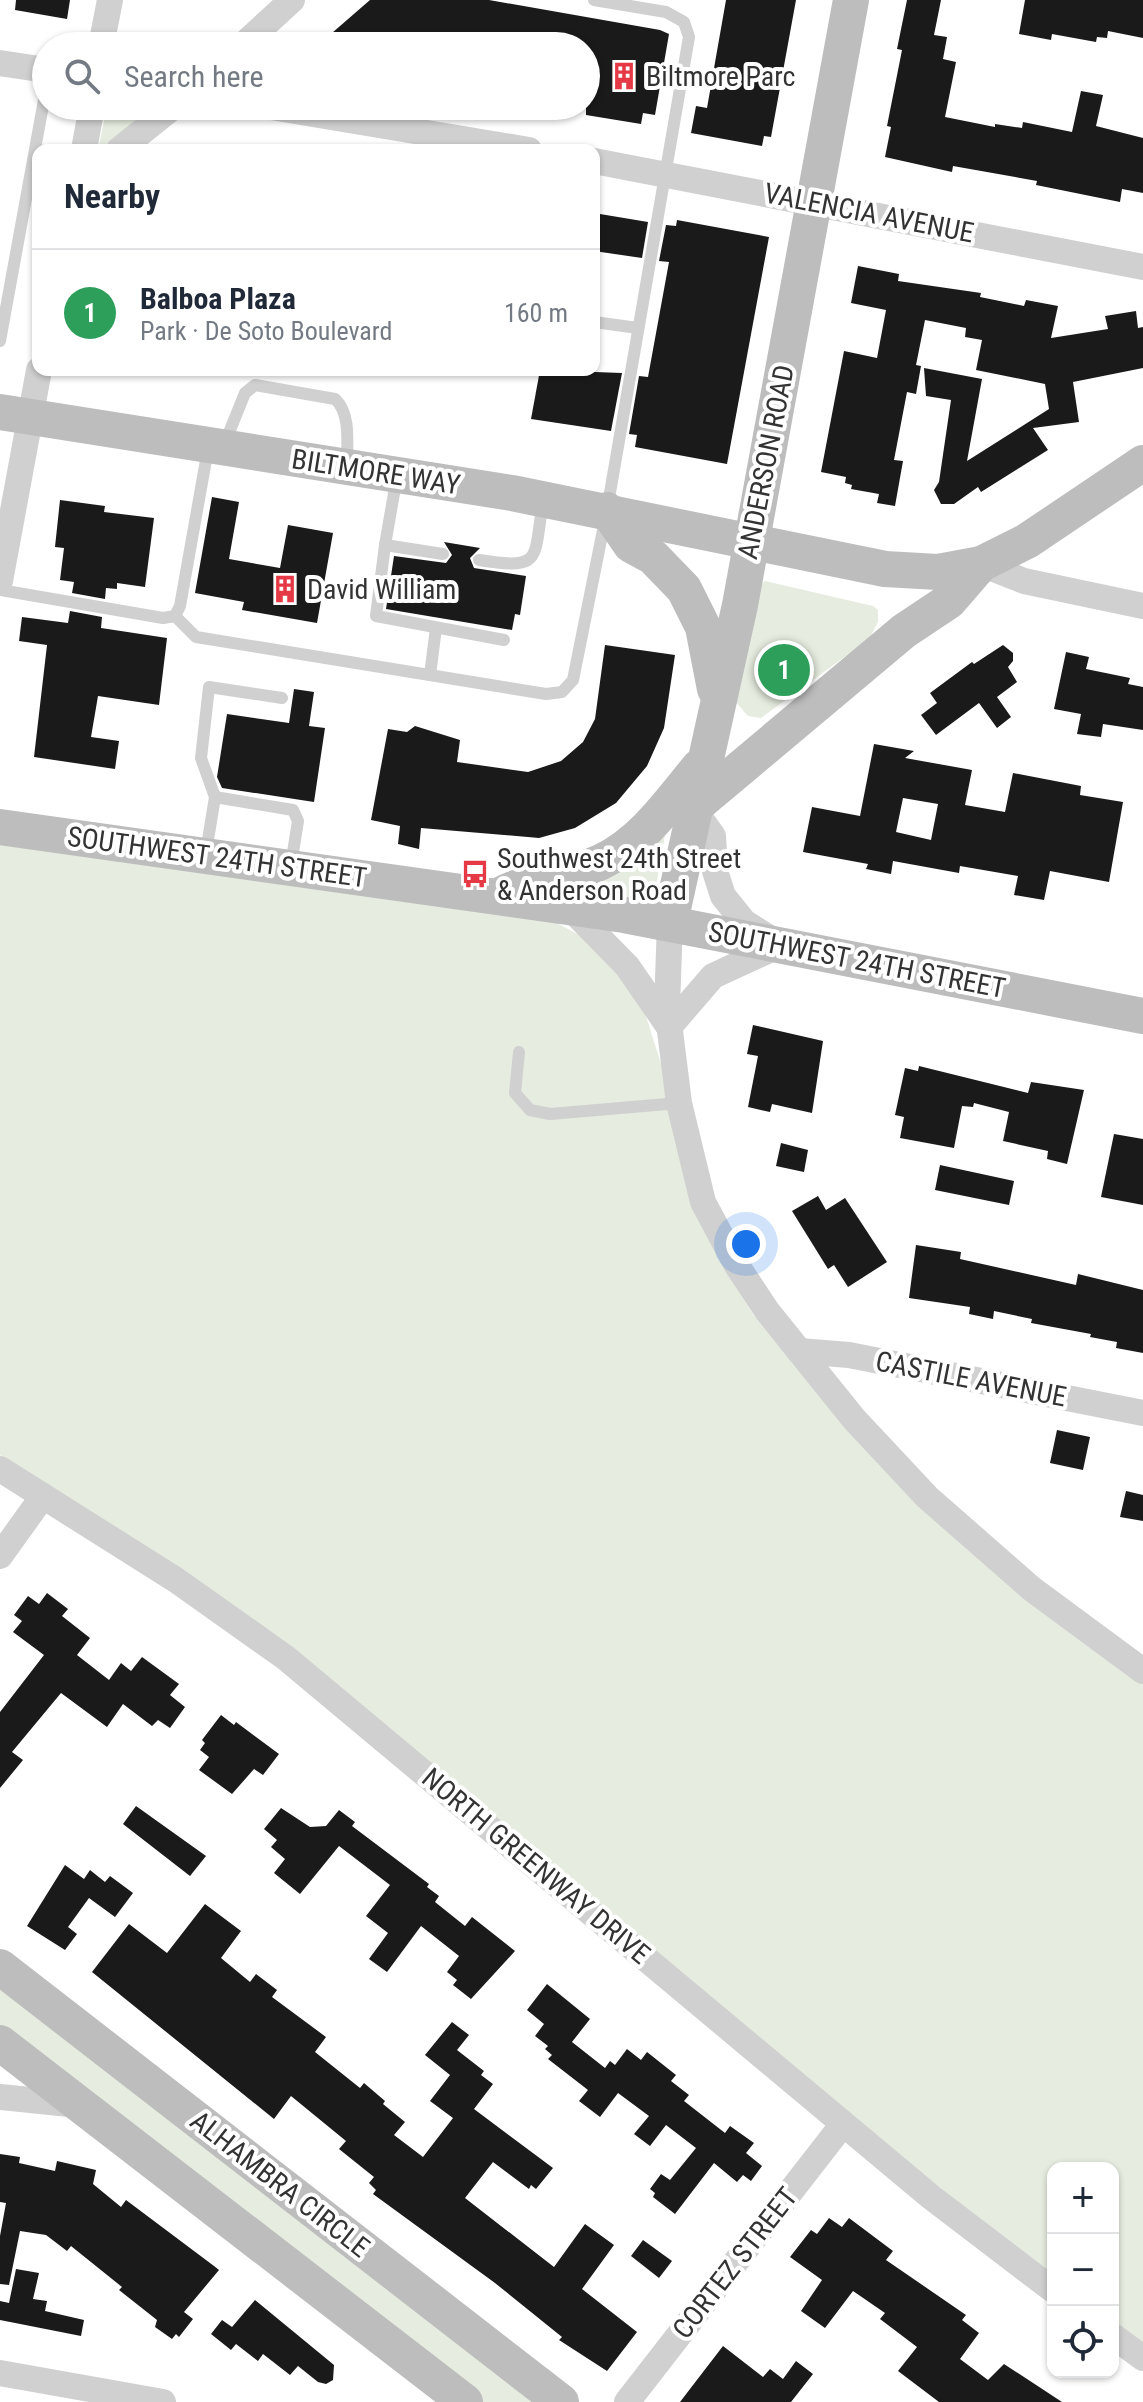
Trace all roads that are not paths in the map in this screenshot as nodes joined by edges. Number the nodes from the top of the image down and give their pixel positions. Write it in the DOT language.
graph roads {
  1 [pos="110,0"];
  2 [pos="292,0"];
  3 [pos="594,0"];
  4 [pos="851,0"];
  5 [pos="104,32"];
  6 [pos="257,32"];
  7 [pos="1,69"];
  8 [pos="32,70"];
  9 [pos="41,120"];
  10 [pos="89,120"];
  11 [pos="156,120"];
  12 [pos="349,120"];
  13 [pos="36,144"];
  14 [pos="85,144"];
  15 [pos="126,144"];
  16 [pos="493,144"];
  17 [pos="600,162"];
  18 [pos="32,169"];
  19 [pos="666,173"];
  20 [pos="814,203"];
  21 [pos="1143,267"];
  22 [pos="600,323"];
  23 [pos="638,328"];
  24 [pos="1,345"];
  25 [pos="36,376"];
  26 [pos="15,415"];
  27 [pos="216,446"];
  28 [pos="1143,463"];
  29 [pos="347,467"];
  30 [pos="397,475"];
  31 [pos="544,499"];
  32 [pos="607,510"];
  33 [pos="751,540"];
  34 [pos="385,545"];
  35 [pos="443,554"];
  36 [pos="479,560"];
  37 [pos="981,564"];
  38 [pos="0,581"];
  39 [pos="0,590"];
  40 [pos="1143,606"];
  41 [pos="175,616"];
  42 [pos="436,628"];
  43 [pos="504,640"];
  44 [pos="430,675"];
  45 [pos="282,698"];
  46 [pos="718,703"];
  47 [pos="705,759"];
  48 [pos="215,797"];
  49 [pos="693,808"];
  50 [pos="0,827"];
  51 [pos="205,855"];
  52 [pos="290,867"];
  53 [pos="498,897"];
  54 [pos="569,907"];
  55 [pos="670,922"];
  56 [pos="780,945"];
  57 [pos="1143,1016"];
  58 [pos="669,1027"];
  59 [pos="519,1052"];
  60 [pos="679,1103"];
  61 [pos="799,1351"];
  62 [pos="1143,1413"];
  63 [pos="0,1469"];
  64 [pos="43,1496"];
  65 [pos="0,1556"];
  66 [pos="1143,1671"];
  67 [pos="0,1967"];
  68 [pos="0,2043"];
  69 [pos="0,2097"];
  70 [pos="79,2105"];
  71 [pos="843,2124"];
  72 [pos="1047,2285"];
  73 [pos="1119,2340"];
  74 [pos="1143,2358"];
  75 [pos="0,2373"];
  76 [pos="163,2402"];
  77 [pos="465,2402"];
  78 [pos="561,2402"];
  79 [pos="627,2402"];
  1 -- 5 [label="street"];
  2 -- 6 [label="street"];
  3 -- 19 [label="lane"];
  4 -- 20 [label="street, ANDERSON ROAD"];
  7 -- 8 [label="street"];
  9 -- 13 [label="lane"];
  10 -- 14 [label="street"];
  11 -- 15 [label="street"];
  12 -- 16 [label="street"];
  17 -- 19 [label="street, VALENCIA AVENUE"];
  18 -- 24 [label="lane"];
  19 -- 20 [label="street, VALENCIA AVENUE"];
  19 -- 23 [label="lane"];
  20 -- 21 [label="street, VALENCIA AVENUE"];
  20 -- 33 [label="street, ANDERSON ROAD"];
  22 -- 23 [label="lane"];
  23 -- 32 [label="lane"];
  25 -- 26 [label="street"];
  26 -- 27 [label="street, BILTMORE WAY"];
  26 -- 38 [label="street"];
  27 -- 29 [label="street, BILTMORE WAY"];
  27 -- 29 [label="lane"];
  27 -- 41 [label="lane"];
  28 -- 37 [label="street"];
  29 -- 30 [label="street, BILTMORE WAY"];
  30 -- 31 [label="street, BILTMORE WAY"];
  30 -- 34 [label="lane"];
  31 -- 32 [label="street, BILTMORE WAY"];
  31 -- 36 [label="lane"];
  32 -- 33 [label="street, BILTMORE WAY"];
  32 -- 44 [label="lane"];
  32 -- 46 [label="street"];
  33 -- 37 [label="street, BILTMORE WAY"];
  33 -- 46 [label="street, ANDERSON ROAD"];
  34 -- 35 [label="lane"];
  34 -- 42 [label="lane"];
  37 -- 40 [label="street"];
  37 -- 49 [label="street"];
  39 -- 41 [label="lane"];
  41 -- 44 [label="lane"];
  42 -- 43 [label="lane"];
  42 -- 44 [label="lane"];
  45 -- 48 [label="lane"];
  46 -- 47 [label="street, ANDERSON ROAD"];
  47 -- 49 [label="street, ANDERSON ROAD"];
  47 -- 53 [label="street"];
  48 -- 51 [label="lane"];
  48 -- 52 [label="lane"];
  49 -- 55 [label="street, ANDERSON ROAD"];
  49 -- 56 [label="street"];
  50 -- 51 [label="street, SOUTHWEST 24TH STREET"];
  51 -- 52 [label="street, SOUTHWEST 24TH STREET"];
  52 -- 53 [label="street, SOUTHWEST 24TH STREET"];
  53 -- 54 [label="street, SOUTHWEST 24TH STREET"];
  54 -- 55 [label="street, SOUTHWEST 24TH STREET"];
  54 -- 58 [label="street"];
  55 -- 56 [label="street, SOUTHWEST 24TH STREET"];
  55 -- 58 [label="street"];
  56 -- 57 [label="street, SOUTHWEST 24TH STREET"];
  56 -- 58 [label="street"];
  58 -- 60 [label="street"];
  59 -- 60 [label="lane"];
  60 -- 61 [label="street"];
  61 -- 62 [label="street, CASTILE AVENUE"];
  61 -- 66 [label="street"];
  63 -- 64 [label="street, NORTH GREENWAY DRIVE"];
  64 -- 65 [label="street"];
  64 -- 71 [label="street, NORTH GREENWAY DRIVE"];
  67 -- 78 [label="street, ALHAMBRA CIRCLE"];
  68 -- 70 [label="street"];
  69 -- 70 [label="street"];
  70 -- 77 [label="street"];
  71 -- 72 [label="street, NORTH GREENWAY DRIVE"];
  71 -- 79 [label="street, CORTEZ STREET"];
  73 -- 74 [label="street"];
  75 -- 76 [label="street"];
}
